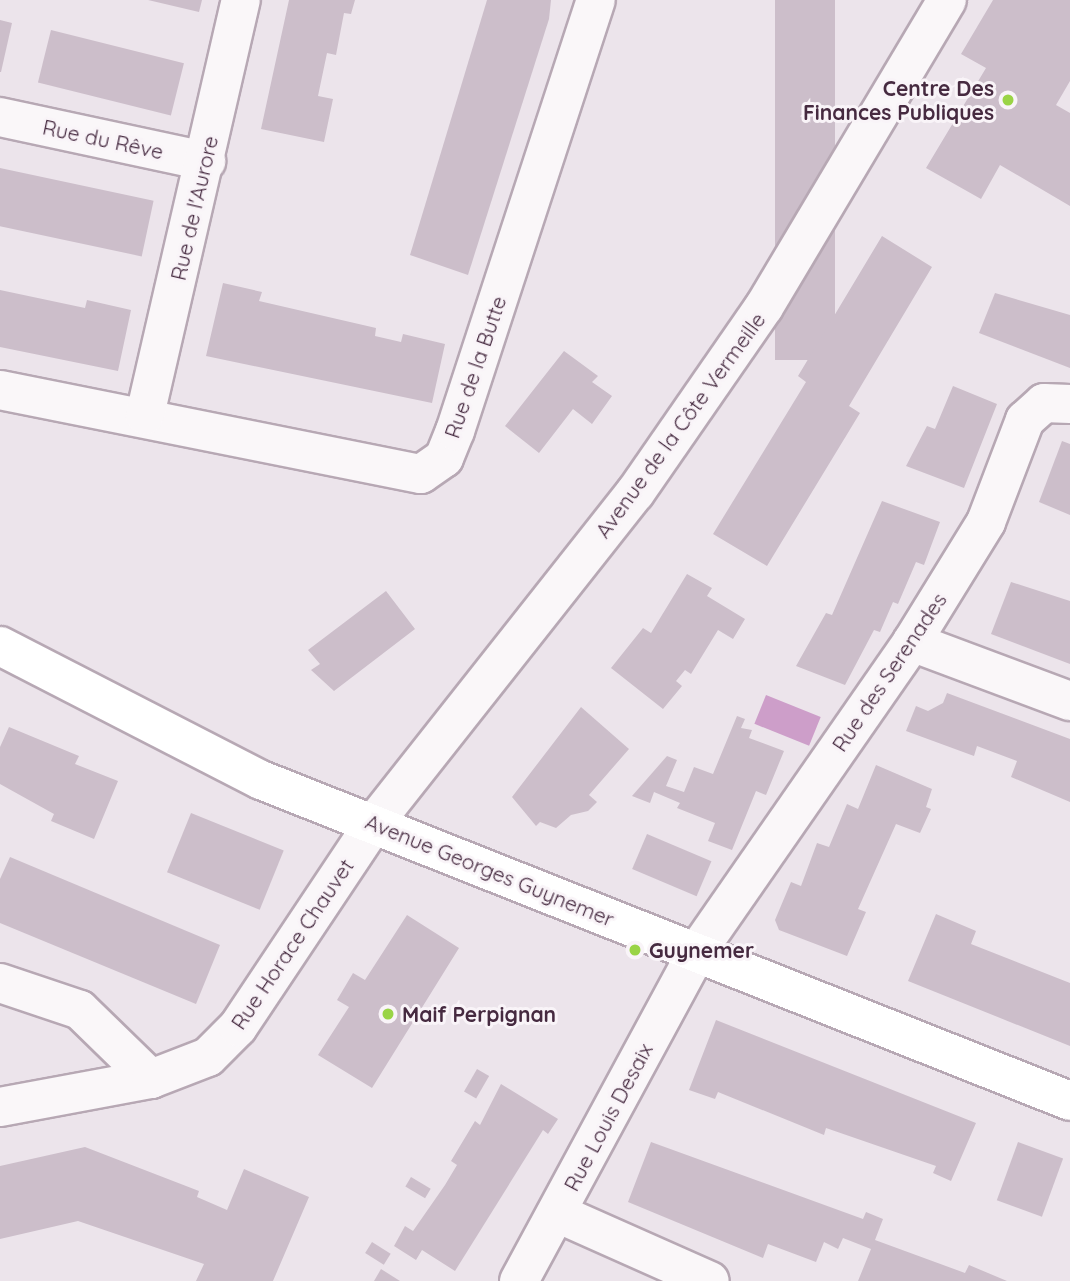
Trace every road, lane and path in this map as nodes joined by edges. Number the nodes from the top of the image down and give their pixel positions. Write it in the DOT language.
graph roads {
  1 [pos="242,0"];
  2 [pos="596,0"];
  3 [pos="947,0"];
  4 [pos="0,117"];
  5 [pos="206,162"];
  6 [pos="0,390"];
  7 [pos="1070,404"];
  8 [pos="145,415"];
  9 [pos="912,642"];
  10 [pos="0,646"];
  11 [pos="1070,701"];
  12 [pos="374,823"];
  13 [pos="696,953"];
  14 [pos="0,983"];
  15 [pos="151,1079"];
  16 [pos="1070,1101"];
  17 [pos="0,1107"];
  18 [pos="557,1213"];
  19 [pos="519,1281"];
  20 [pos="710,1281"];
  1 -- 5 [label="street, Rue de l'Aurore"];
  2 -- 8 [label="street, Rue de la Butte"];
  3 -- 12 [label="street, Avenue de la Côte Vermeille"];
  4 -- 5 [label="street, Rue du Rêve"];
  5 -- 8 [label="street, Rue de l'Aurore"];
  6 -- 8 [label="street, Rue de la Butte"];
  7 -- 9 [label="street, Rue des Serenades"];
  9 -- 11 [label="street"];
  9 -- 13 [label="street, Rue des Serenades"];
  10 -- 12 [label="street, Avenue Georges Guynemer"];
  12 -- 13 [label="street, Avenue Georges Guynemer"];
  12 -- 15 [label="street, Rue Horace Chauvet"];
  13 -- 16 [label="street, Avenue Georges Guynemer"];
  13 -- 18 [label="street, Rue Louis Desaix"];
  14 -- 15 [label="street"];
  15 -- 17 [label="street, Rue Horace Chauvet"];
  18 -- 19 [label="street, Rue Louis Desaix"];
  18 -- 20 [label="street"];
}
